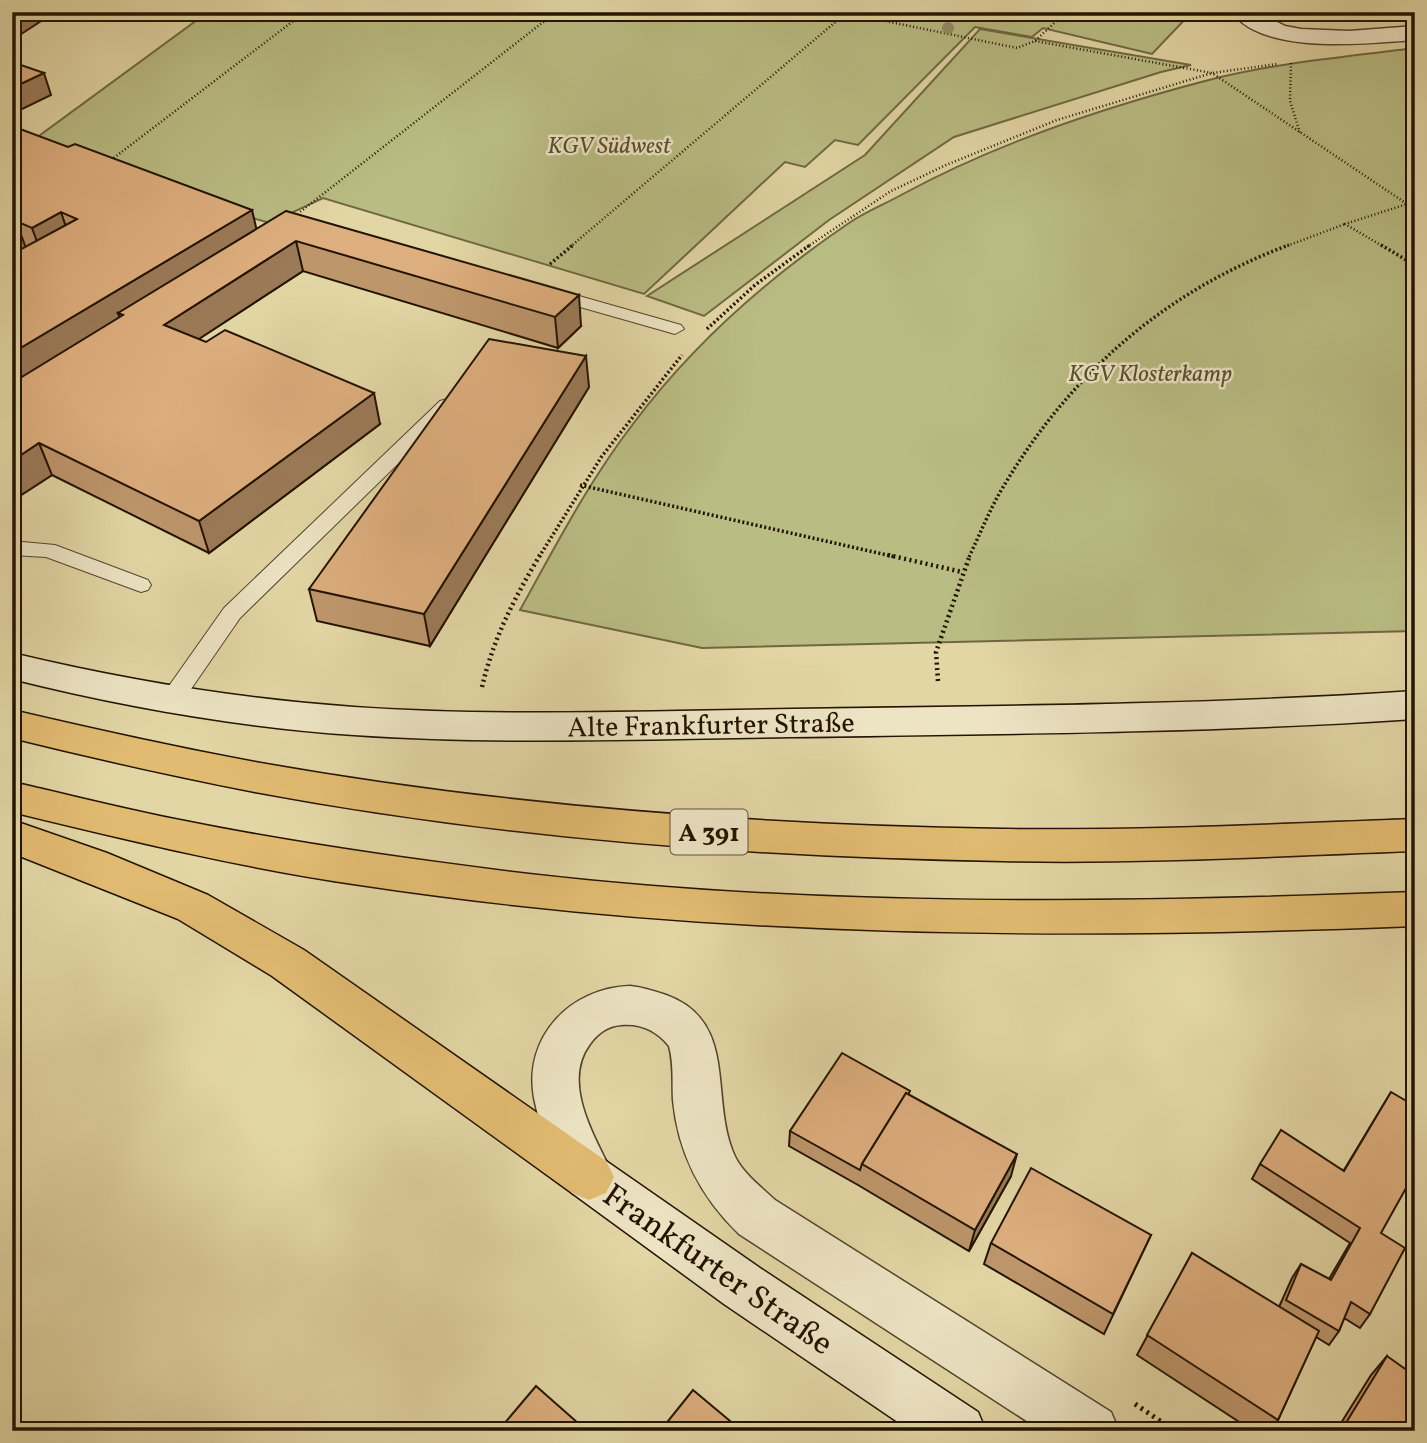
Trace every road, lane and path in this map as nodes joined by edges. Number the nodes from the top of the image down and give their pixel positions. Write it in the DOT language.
graph roads {
  1 [pos="305,12"];
  2 [pos="556,12"];
  3 [pos="841,12"];
  4 [pos="1066,12"];
  5 [pos="1243,12"];
  6 [pos="846,13"];
  7 [pos="1415,33"];
  8 [pos="1035,41"];
  9 [pos="1212,73"];
  10 [pos="1301,134"];
  11 [pos="110,161"];
  12 [pos="1415,202"];
  13 [pos="1407,204"];
  14 [pos="1415,215"];
  15 [pos="296,220"];
  16 [pos="1345,224"];
  17 [pos="1415,265"];
  18 [pos="525,285"];
  19 [pos="675,329"];
  20 [pos="699,335"];
  21 [pos="682,355"];
  22 [pos="460,393"];
  23 [pos="580,485"];
  24 [pos="12,548"];
  25 [pos="962,572"];
  26 [pos="141,585"];
  27 [pos="12,666"];
  28 [pos="924,681"];
  29 [pos="938,681"];
  30 [pos="951,681"];
  31 [pos="480,698"];
  32 [pos="172,699"];
  33 [pos="1415,705"];
  34 [pos="12,723"];
  35 [pos="12,797"];
  36 [pos="1415,835"];
  37 [pos="12,836"];
  38 [pos="1415,909"];
  39 [pos="589,1177"];
  40 [pos="959,1431"];
  41 [pos="1092,1431"];
  1 -- 11 [label="path"];
  2 -- 15 [label="path"];
  3 -- 6 [label="path"];
  4 -- 8 [label="path"];
  5 -- 7 [label="street"];
  6 -- 8 [label="path"];
  6 -- 18 [label="path"];
  8 -- 9 [label="path"];
  9 -- 10 [label="path"];
  9 -- 10 [label="path"];
  9 -- 20 [label="path"];
  10 -- 13 [label="path"];
  12 -- 13 [label="path"];
  13 -- 14 [label="path"];
  13 -- 16 [label="path"];
  16 -- 17 [label="path"];
  16 -- 25 [label="path"];
  18 -- 19 [label="lane"];
  21 -- 23 [label="path"];
  22 -- 32 [label="lane"];
  23 -- 25 [label="path"];
  23 -- 31 [label="path"];
  24 -- 26 [label="lane"];
  25 -- 29 [label="path"];
  27 -- 32 [label="street, Alte Frankfurter Straße"];
  28 -- 29 [label="path"];
  29 -- 30 [label="path"];
  32 -- 33 [label="street, Alte Frankfurter Straße"];
  34 -- 36 [label="highway, A 391"];
  35 -- 38 [label="highway"];
  37 -- 39 [label="highway"];
  39 -- 40 [label="street, Frankfurter Straße"];
  39 -- 41 [label="street, Frankfurter Straße"];
}
